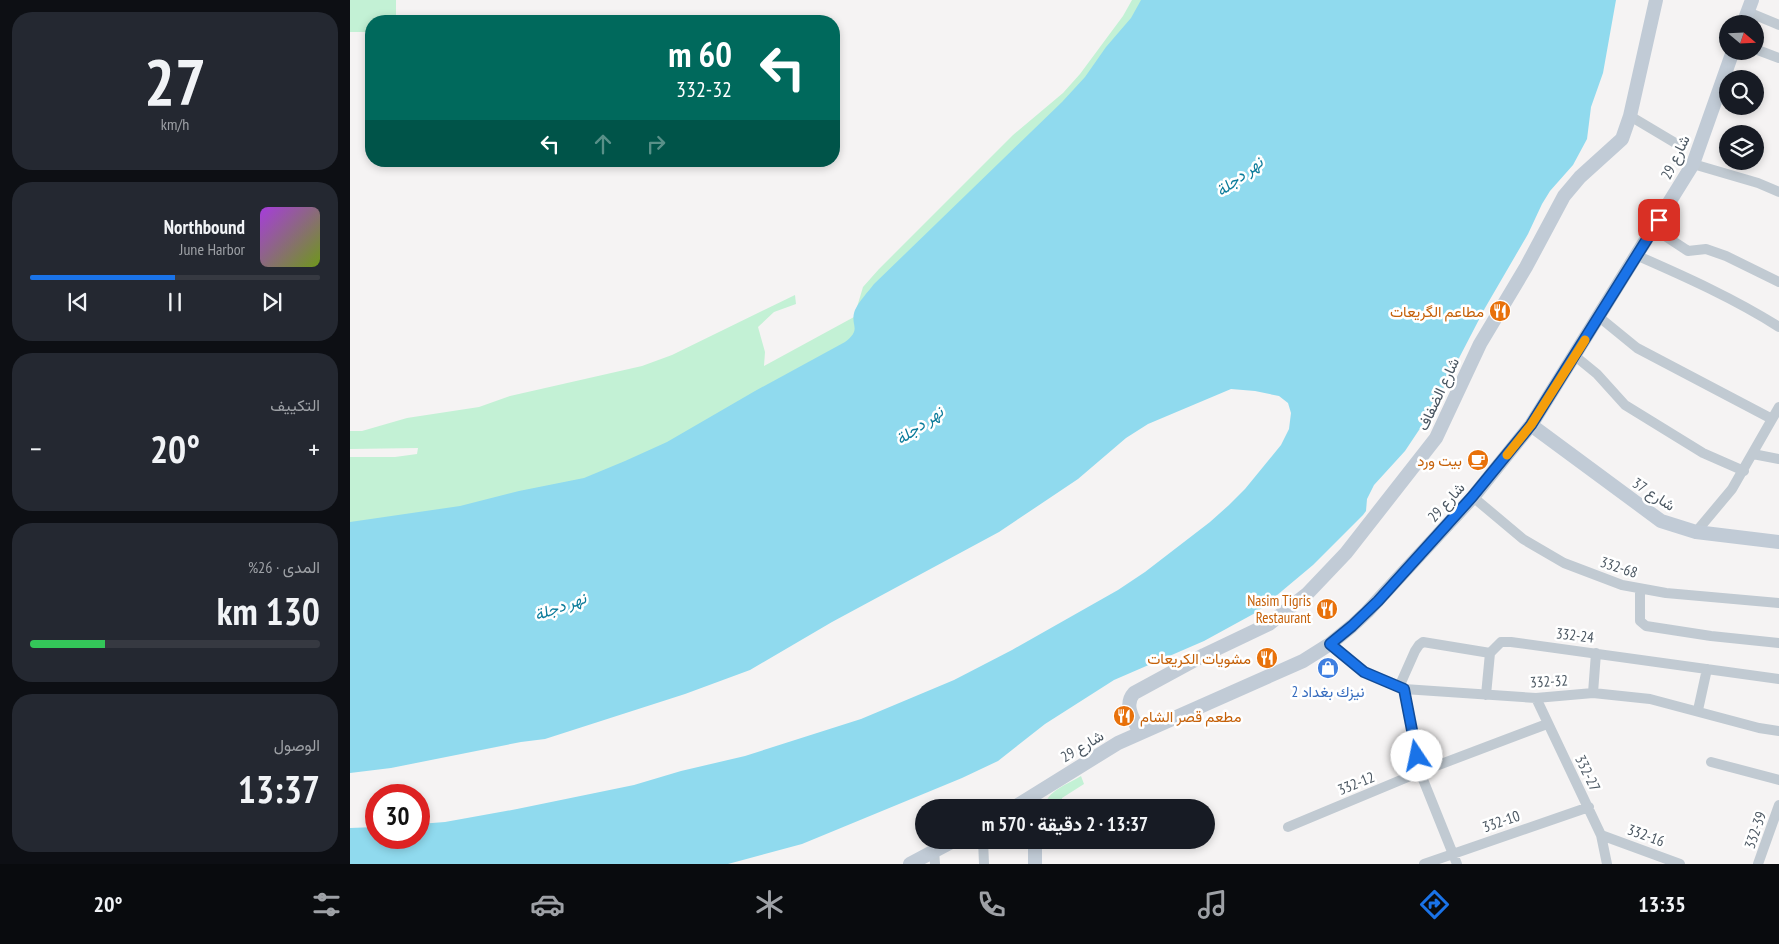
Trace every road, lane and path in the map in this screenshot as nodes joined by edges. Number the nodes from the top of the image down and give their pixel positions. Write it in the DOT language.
graph roads {
  1 [pos="1656,0"];
  2 [pos="1748,12"];
  3 [pos="1779,25"];
  4 [pos="1764,52"];
  5 [pos="1779,58"];
  6 [pos="1730,60"];
  7 [pos="1630,116"];
  8 [pos="1677,144"];
  9 [pos="1694,164"];
  10 [pos="1779,192"];
  11 [pos="1653,228"];
  12 [pos="1638,256"];
  13 [pos="1779,282"];
  14 [pos="1599,317"];
  15 [pos="1779,327"];
  16 [pos="1575,356"];
  17 [pos="1779,407"];
  18 [pos="1772,418"];
  19 [pos="1531,425"];
  20 [pos="1753,454"];
  21 [pos="1779,459"];
  22 [pos="1744,471"];
  23 [pos="1472,497"];
  24 [pos="1696,532"];
  25 [pos="1779,542"];
  26 [pos="1640,589"];
  27 [pos="1779,603"];
  28 [pos="1779,643"];
  29 [pos="1330,644"];
  30 [pos="1490,653"];
  31 [pos="1596,653"];
  32 [pos="1706,669"];
  33 [pos="1779,679"];
  34 [pos="1401,688"];
  35 [pos="1593,693"];
  36 [pos="1486,695"];
  37 [pos="1536,698"];
  38 [pos="1698,710"];
  39 [pos="1547,724"];
  40 [pos="1779,730"];
  41 [pos="1140,733"];
  42 [pos="1711,762"];
  43 [pos="1420,772"];
  44 [pos="1779,780"];
  45 [pos="1039,799"];
  46 [pos="1779,805"];
  47 [pos="1588,807"];
  48 [pos="1777,818"];
  49 [pos="1288,827"];
  50 [pos="1601,835"];
  51 [pos="944,849"];
  52 [pos="983,849"];
  53 [pos="1035,849"];
  54 [pos="1453,854"];
  55 [pos="934,858"];
  56 [pos="910,864"];
  57 [pos="984,864"];
  58 [pos="1035,864"];
  59 [pos="1424,864"];
  60 [pos="1457,864"];
  61 [pos="1607,864"];
  62 [pos="1680,864"];
  63 [pos="1758,864"];
  1 -- 7 [label="street, شارع الضفاف"];
  2 -- 3 [label="street"];
  4 -- 5 [label="street"];
  6 -- 9 [label="street, شارع 29"];
  7 -- 8 [label="street"];
  7 -- 41 [label="street, شارع الضفاف"];
  9 -- 10 [label="street"];
  9 -- 11 [label="street, شارع 29"];
  11 -- 12 [label="street, شارع 29"];
  11 -- 13 [label="street"];
  12 -- 14 [label="street, شارع 29"];
  12 -- 15 [label="street"];
  14 -- 16 [label="street, شارع 29"];
  14 -- 18 [label="street"];
  16 -- 19 [label="street, شارع 29"];
  16 -- 22 [label="street"];
  17 -- 18 [label="street"];
  18 -- 20 [label="street"];
  19 -- 23 [label="street, شارع 29"];
  19 -- 24 [label="street, شارع 37"];
  20 -- 21 [label="street"];
  20 -- 22 [label="street"];
  22 -- 24 [label="street"];
  23 -- 26 [label="street, 332-68"];
  23 -- 29 [label="street, شارع 29"];
  24 -- 25 [label="street, شارع 37"];
  26 -- 27 [label="street, 332-68"];
  26 -- 28 [label="street"];
  29 -- 34 [label="street, 332-32"];
  29 -- 41 [label="street, شارع 29"];
  30 -- 31 [label="street, 332-24"];
  30 -- 34 [label="street"];
  30 -- 36 [label="street"];
  31 -- 32 [label="street, 332-24"];
  31 -- 35 [label="street"];
  32 -- 33 [label="street, 332-24"];
  32 -- 38 [label="street"];
  34 -- 36 [label="street, 332-32"];
  34 -- 43 [label="street"];
  35 -- 37 [label="street, 332-32"];
  35 -- 38 [label="street, 332-32"];
  36 -- 37 [label="street, 332-32"];
  37 -- 39 [label="street, 332-27"];
  38 -- 40 [label="street, 332-32"];
  39 -- 43 [label="street, 332-12"];
  39 -- 47 [label="street, 332-27"];
  41 -- 45 [label="street, شارع 29"];
  42 -- 44 [label="street"];
  43 -- 49 [label="street, 332-12"];
  43 -- 54 [label="street"];
  46 -- 48 [label="street, 332-39"];
  47 -- 50 [label="street, 332-27"];
  47 -- 54 [label="street, 332-10"];
  48 -- 63 [label="street, 332-39"];
  50 -- 61 [label="street, 332-27"];
  50 -- 62 [label="street, 332-16"];
  51 -- 55 [label="street"];
  52 -- 57 [label="street"];
  53 -- 58 [label="street"];
  54 -- 59 [label="street, 332-10"];
  54 -- 60 [label="street"];
  55 -- 56 [label="street"];
}
